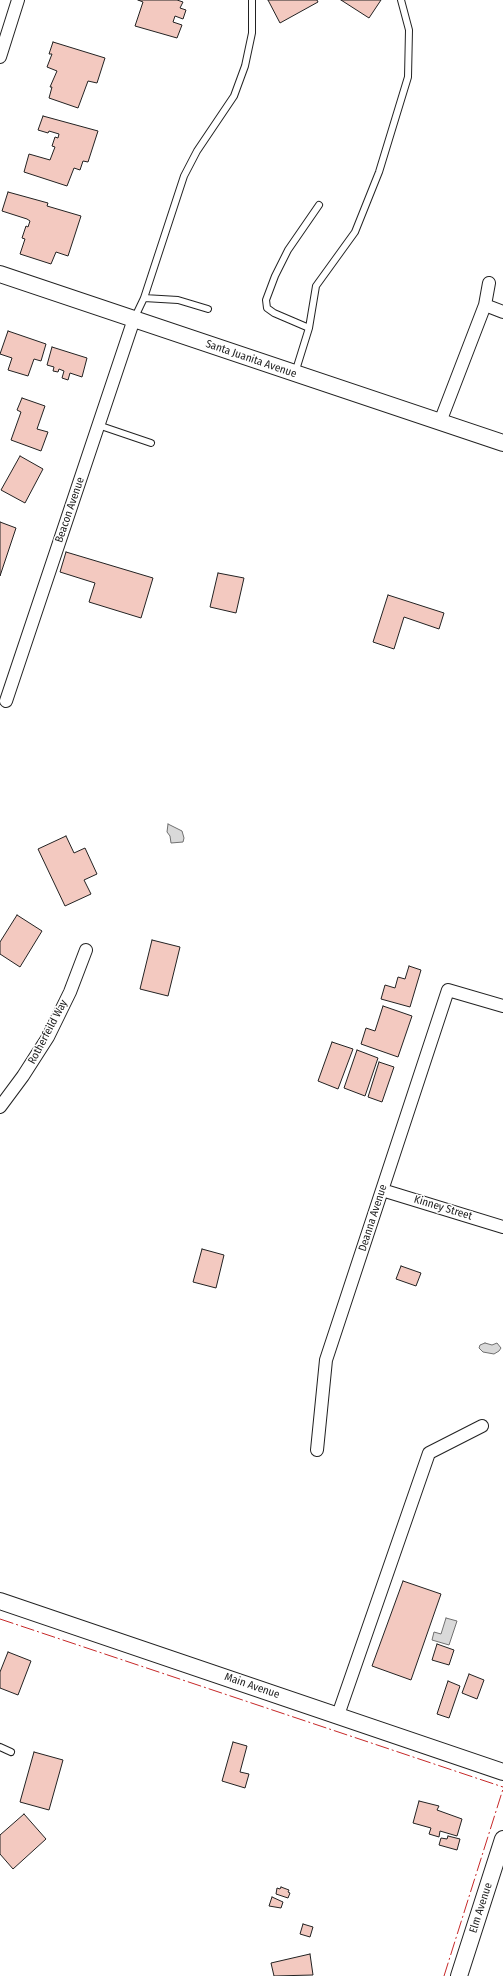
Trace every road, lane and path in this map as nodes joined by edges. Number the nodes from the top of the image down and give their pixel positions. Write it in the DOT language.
graph roads {
  1 [pos="18,0"];
  2 [pos="252,0"];
  3 [pos="401,0"];
  4 [pos="0,57"];
  5 [pos="319,205"];
  6 [pos="0,274"];
  7 [pos="489,283"];
  8 [pos="144,298"];
  9 [pos="485,305"];
  10 [pos="208,310"];
  11 [pos="503,312"];
  12 [pos="134,319"];
  13 [pos="309,328"];
  14 [pos="295,374"];
  15 [pos="440,422"];
  16 [pos="98,425"];
  17 [pos="151,443"];
  18 [pos="503,443"];
  19 [pos="6,701"];
  20 [pos="86,950"];
  21 [pos="503,1006"];
  22 [pos="0,1107"];
  23 [pos="382,1190"];
  24 [pos="503,1227"];
  25 [pos="482,1426"];
  26 [pos="317,1450"];
  27 [pos="0,1601"];
  28 [pos="338,1715"];
  29 [pos="0,1747"];
  30 [pos="11,1752"];
  31 [pos="503,1772"];
  32 [pos="503,1839"];
  33 [pos="459,1976"];
  1 -- 4 [label="street"];
  2 -- 8 [label="lane"];
  3 -- 13 [label="lane"];
  5 -- 13 [label="lane"];
  6 -- 12 [label="street, Santa Juanita Avenue"];
  7 -- 9 [label="street"];
  8 -- 10 [label="lane"];
  8 -- 12 [label="lane"];
  9 -- 11 [label="street"];
  9 -- 15 [label="street"];
  12 -- 14 [label="street, Santa Juanita Avenue"];
  12 -- 16 [label="street, Beacon Avenue"];
  13 -- 14 [label="lane"];
  14 -- 15 [label="street, Santa Juanita Avenue"];
  15 -- 18 [label="street, Santa Juanita Avenue"];
  16 -- 17 [label="lane"];
  16 -- 19 [label="street, Beacon Avenue"];
  20 -- 22 [label="street, Rotherfeild Way"];
  21 -- 23 [label="street, Deanna Avenue"];
  23 -- 24 [label="street, Kinney Street"];
  23 -- 26 [label="street, Deanna Avenue"];
  25 -- 28 [label="street"];
  27 -- 28 [label="street, Main Avenue"];
  28 -- 31 [label="street, Main Avenue"];
  29 -- 30 [label="lane"];
  32 -- 33 [label="street, Elm Avenue"];
}
